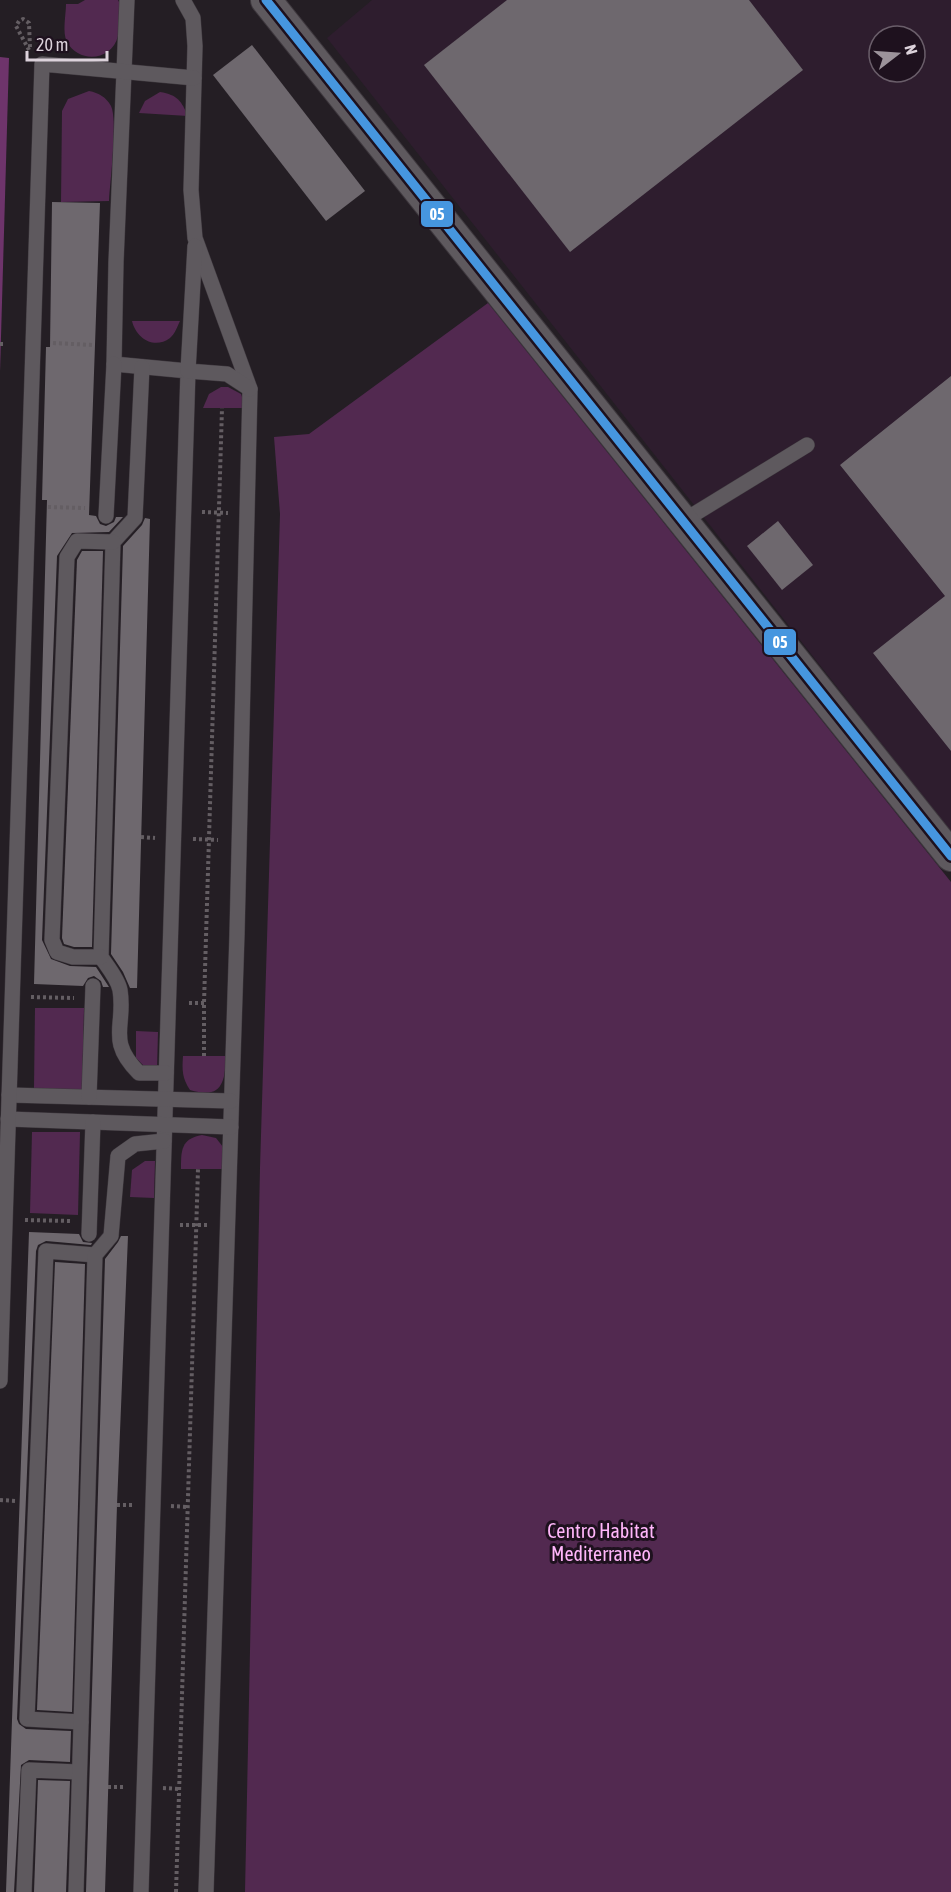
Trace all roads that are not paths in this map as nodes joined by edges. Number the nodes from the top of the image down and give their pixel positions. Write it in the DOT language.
graph roads {
  1 [pos="127,0"];
  2 [pos="183,0"];
  3 [pos="266,0"];
  4 [pos="124,71"];
  5 [pos="194,78"];
  6 [pos="195,238"];
  7 [pos="114,364"];
  8 [pos="142,367"];
  9 [pos="188,371"];
  10 [pos="250,389"];
  11 [pos="807,445"];
  12 [pos="107,513"];
  13 [pos="684,521"];
  14 [pos="113,542"];
  15 [pos="951,856"];
  16 [pos="101,957"];
  17 [pos="93,993"];
  18 [pos="166,1073"];
  19 [pos="9,1095"];
  20 [pos="89,1097"];
  21 [pos="165,1100"];
  22 [pos="231,1101"];
  23 [pos="8,1119"];
  24 [pos="93,1122"];
  25 [pos="164,1125"];
  26 [pos="231,1127"];
  27 [pos="164,1141"];
  28 [pos="89,1228"];
  29 [pos="95,1255"];
  30 [pos="0,1381"];
  31 [pos="81,1722"];
  32 [pos="80,1772"];
  33 [pos="24,1892"];
  34 [pos="76,1892"];
  35 [pos="141,1892"];
  36 [pos="206,1892"];
  1 -- 4 [label="lane"];
  2 -- 5 [label="lane"];
  3 -- 13 [label="street"];
  4 -- 5 [label="lane"];
  4 -- 7 [label="lane"];
  4 -- 19 [label="lane"];
  5 -- 6 [label="lane"];
  6 -- 9 [label="lane"];
  6 -- 10 [label="lane"];
  7 -- 8 [label="lane"];
  7 -- 12 [label="lane"];
  8 -- 9 [label="lane"];
  8 -- 14 [label="lane"];
  9 -- 10 [label="lane"];
  9 -- 18 [label="lane"];
  10 -- 22 [label="lane"];
  11 -- 13 [label="lane"];
  13 -- 15 [label="street"];
  14 -- 16 [label="lane"];
  14 -- 16 [label="lane"];
  16 -- 18 [label="lane"];
  17 -- 20 [label="lane"];
  18 -- 21 [label="lane"];
  19 -- 20 [label="lane"];
  19 -- 23 [label="lane"];
  20 -- 21 [label="lane"];
  21 -- 22 [label="lane"];
  21 -- 25 [label="lane"];
  22 -- 26 [label="lane"];
  23 -- 24 [label="lane"];
  23 -- 30 [label="lane"];
  24 -- 25 [label="lane"];
  24 -- 28 [label="lane"];
  25 -- 26 [label="lane"];
  25 -- 27 [label="lane"];
  26 -- 36 [label="lane"];
  27 -- 29 [label="lane"];
  27 -- 35 [label="lane"];
  29 -- 31 [label="lane"];
  29 -- 31 [label="lane"];
  31 -- 32 [label="lane"];
  32 -- 33 [label="lane"];
  32 -- 34 [label="lane"];
}
